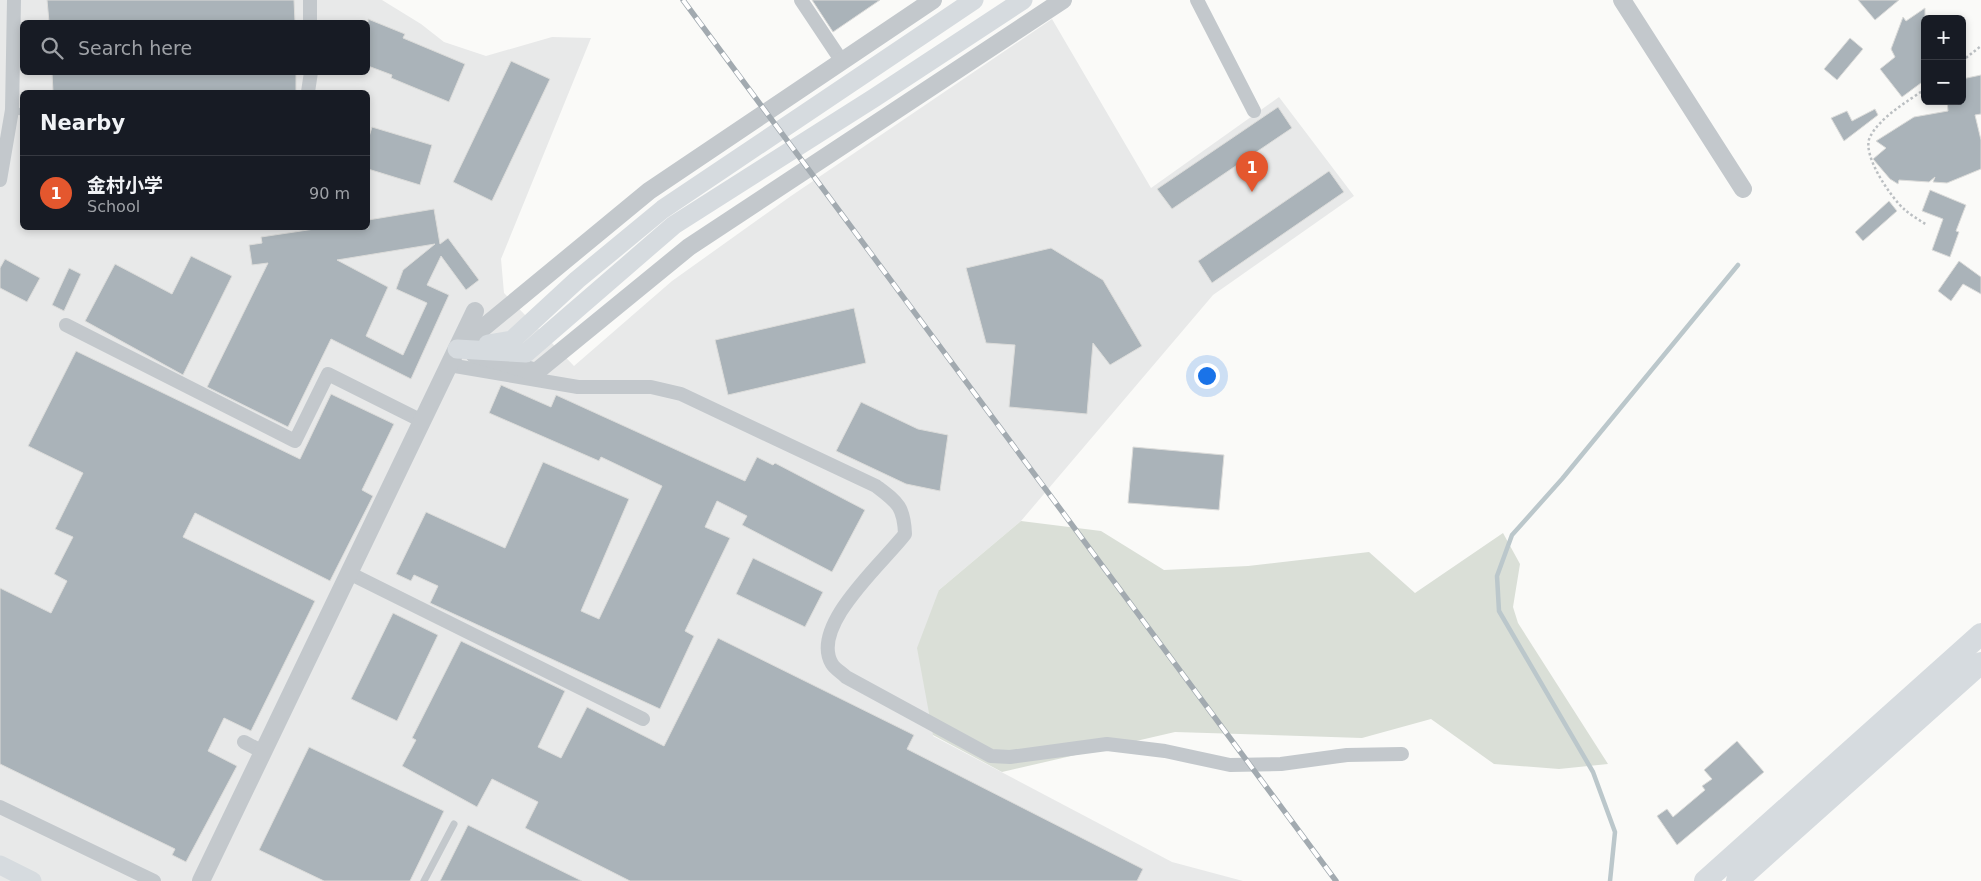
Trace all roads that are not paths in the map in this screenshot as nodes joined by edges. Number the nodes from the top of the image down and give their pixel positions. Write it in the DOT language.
graph roads {
  1 [pos="14,0"];
  2 [pos="310,0"];
  3 [pos="801,0"];
  4 [pos="933,0"];
  5 [pos="974,0"];
  6 [pos="1023,0"];
  7 [pos="1063,0"];
  8 [pos="1197,0"];
  9 [pos="1622,0"];
  10 [pos="310,20"];
  11 [pos="841,60"];
  12 [pos="311,75"];
  13 [pos="308,90"];
  14 [pos="17,111"];
  15 [pos="1254,112"];
  16 [pos="0,180"];
  17 [pos="1743,189"];
  18 [pos="475,312"];
  19 [pos="66,325"];
  20 [pos="453,357"];
  21 [pos="422,421"];
  22 [pos="349,573"];
  23 [pos="1981,634"];
  24 [pos="1981,663"];
  25 [pos="643,719"];
  26 [pos="244,742"];
  27 [pos="263,752"];
  28 [pos="1402,754"];
  29 [pos="0,807"];
  30 [pos="454,824"];
  31 [pos="0,865"];
  32 [pos="32,881"];
  33 [pos="154,881"];
  34 [pos="201,881"];
  35 [pos="424,881"];
  36 [pos="1705,881"];
  37 [pos="1737,881"];
  1 -- 14 [label="street"];
  2 -- 10 [label="street"];
  3 -- 11 [label="street"];
  4 -- 11 [label="street"];
  5 -- 20 [label="main road"];
  6 -- 20 [label="main road"];
  7 -- 20 [label="street"];
  8 -- 15 [label="street"];
  9 -- 17 [label="street"];
  11 -- 20 [label="street"];
  12 -- 13 [label="street"];
  14 -- 16 [label="street"];
  18 -- 20 [label="street"];
  19 -- 21 [label="street"];
  20 -- 21 [label="street"];
  20 -- 28 [label="street"];
  21 -- 22 [label="street"];
  22 -- 25 [label="street"];
  22 -- 27 [label="street"];
  23 -- 36 [label="highway"];
  24 -- 37 [label="highway"];
  26 -- 27 [label="street"];
  27 -- 34 [label="street"];
  29 -- 33 [label="street"];
  30 -- 35 [label="lane"];
  31 -- 32 [label="main road"];
}
